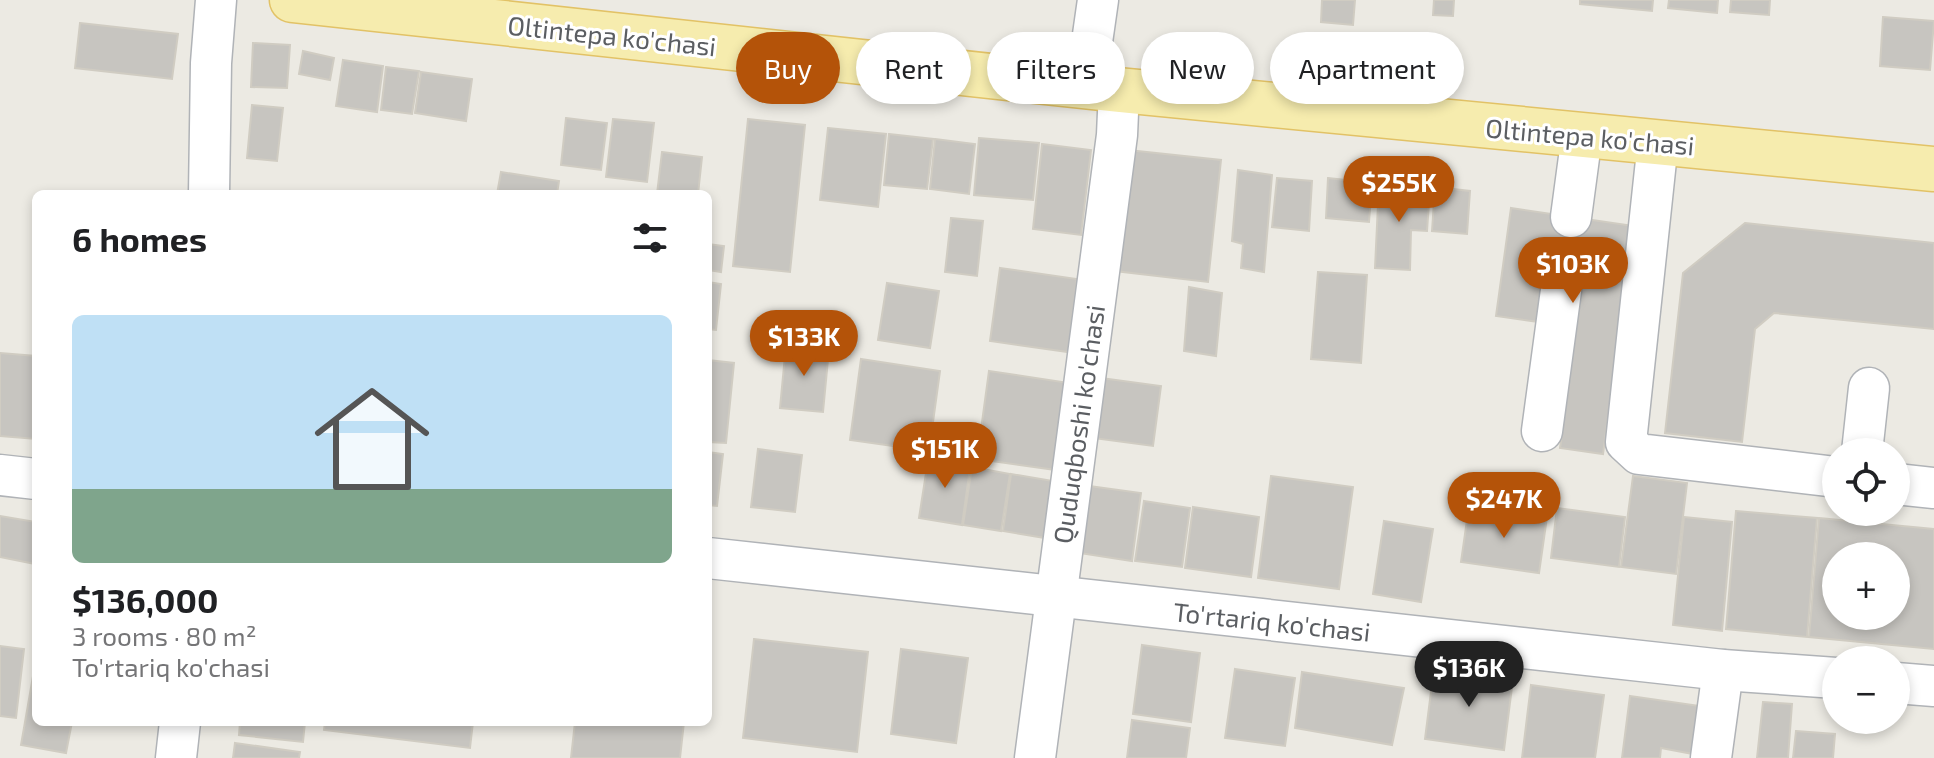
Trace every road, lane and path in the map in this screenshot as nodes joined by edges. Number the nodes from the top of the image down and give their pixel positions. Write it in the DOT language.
graph roads {
  1 [pos="216,0"];
  2 [pos="292,0"];
  3 [pos="529,0"];
  4 [pos="1098,0"];
  5 [pos="1103,32"];
  6 [pos="987,58"];
  7 [pos="987,62"];
  8 [pos="1125,74"];
  9 [pos="1125,75"];
  10 [pos="1114,104"];
  11 [pos="1582,135"];
  12 [pos="1658,142"];
  13 [pos="1934,143"];
  14 [pos="1934,169"];
  15 [pos="209,190"];
  16 [pos="1571,217"];
  17 [pos="1562,283"];
  18 [pos="1869,388"];
  19 [pos="1542,431"];
  20 [pos="1864,438"];
  21 [pos="0,475"];
  22 [pos="1822,475"];
  23 [pos="32,479"];
  24 [pos="1910,485"];
  25 [pos="1934,488"];
  26 [pos="712,558"];
  27 [pos="1055,597"];
  28 [pos="1723,670"];
  29 [pos="1822,677"];
  30 [pos="1910,684"];
  31 [pos="1934,686"];
  32 [pos="180,726"];
  33 [pos="176,758"];
  34 [pos="1035,758"];
  35 [pos="1711,758"];
  1 -- 15 [label="street"];
  2 -- 7 [label="main road, Oltintepa ko'chasi"];
  3 -- 6 [label="main road, Oltintepa ko'chasi"];
  4 -- 5 [label="street, Quduqboshi ko'chasi"];
  8 -- 13 [label="main road, Oltintepa ko'chasi"];
  9 -- 11 [label="main road, Oltintepa ko'chasi"];
  10 -- 27 [label="street, Quduqboshi ko'chasi"];
  11 -- 12 [label="main road, Oltintepa ko'chasi"];
  11 -- 16 [label="street"];
  12 -- 14 [label="main road, Oltintepa ko'chasi"];
  12 -- 22 [label="street"];
  17 -- 19 [label="street"];
  18 -- 20 [label="street"];
  21 -- 23 [label="street"];
  24 -- 25 [label="street"];
  26 -- 27 [label="street, To'rtariq ko'chasi"];
  27 -- 28 [label="street, To'rtariq ko'chasi"];
  27 -- 34 [label="street, Quduqboshi ko'chasi"];
  28 -- 29 [label="street, To'rtariq ko'chasi"];
  28 -- 35 [label="street"];
  30 -- 31 [label="street"];
  32 -- 33 [label="street"];
}
